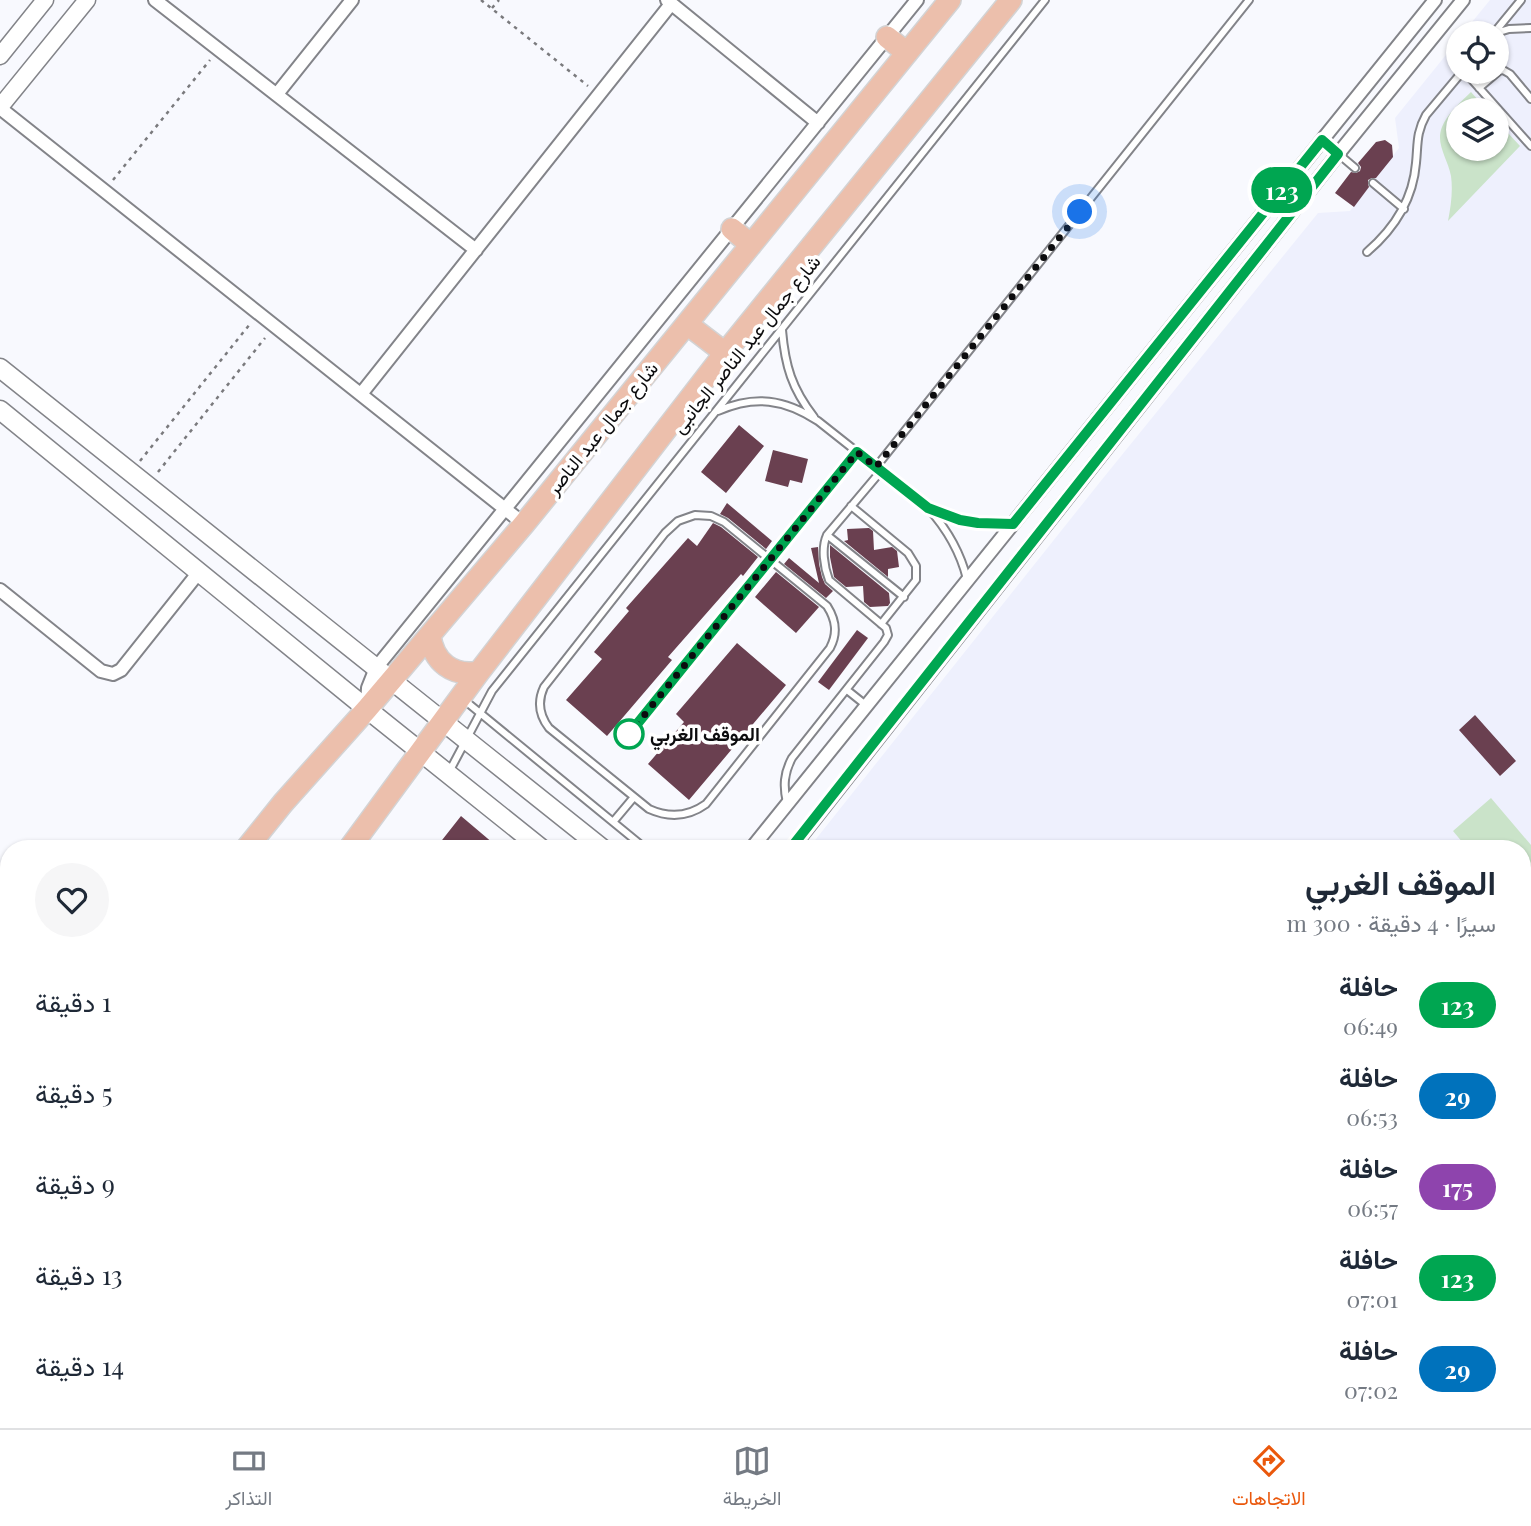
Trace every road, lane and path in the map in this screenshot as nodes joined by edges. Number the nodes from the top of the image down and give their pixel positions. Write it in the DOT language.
graph roads {
  1 [pos="46,0"];
  2 [pos="87,0"];
  3 [pos="155,0"];
  4 [pos="352,0"];
  5 [pos="481,0"];
  6 [pos="499,0"];
  7 [pos="917,0"];
  8 [pos="950,0"];
  9 [pos="1011,0"];
  10 [pos="1045,0"];
  11 [pos="1249,0"];
  12 [pos="1435,0"];
  13 [pos="1463,0"];
  14 [pos="1521,0"];
  15 [pos="669,2"];
  16 [pos="492,8"];
  17 [pos="1504,21"];
  18 [pos="1531,28"];
  19 [pos="1509,29"];
  20 [pos="887,37"];
  21 [pos="218,49"];
  22 [pos="907,53"];
  23 [pos="0,55"];
  24 [pos="1453,84"];
  25 [pos="1475,84"];
  26 [pos="1479,88"];
  27 [pos="277,94"];
  28 [pos="599,95"];
  29 [pos="1531,99"];
  30 [pos="0,107"];
  31 [pos="817,122"];
  32 [pos="1322,140"];
  33 [pos="1531,146"];
  34 [pos="1338,154"];
  35 [pos="1355,168"];
  36 [pos="1373,183"];
  37 [pos="105,191"];
  38 [pos="1404,209"];
  39 [pos="732,229"];
  40 [pos="751,245"];
  41 [pos="476,250"];
  42 [pos="1367,252"];
  43 [pos="259,314"];
  44 [pos="687,324"];
  45 [pos="275,326"];
  46 [pos="782,330"];
  47 [pos="725,353"];
  48 [pos="0,368"];
  49 [pos="361,394"];
  50 [pos="0,410"];
  51 [pos="715,412"];
  52 [pos="818,421"];
  53 [pos="857,452"];
  54 [pos="878,469"];
  55 [pos="131,472"];
  56 [pos="147,486"];
  57 [pos="851,506"];
  58 [pos="928,508"];
  59 [pos="505,509"];
  60 [pos="524,524"];
  61 [pos="1013,524"];
  62 [pos="827,535"];
  63 [pos="770,559"];
  64 [pos="199,572"];
  65 [pos="967,581"];
  66 [pos="0,590"];
  67 [pos="904,597"];
  68 [pos="881,624"];
  69 [pos="430,635"];
  70 [pos="479,672"];
  71 [pos="384,674"];
  72 [pos="847,690"];
  73 [pos="460,697"];
  74 [pos="867,706"];
  75 [pos="367,709"];
  76 [pos="480,713"];
  77 [pos="443,720"];
  78 [pos="629,734"];
  79 [pos="466,740"];
  80 [pos="419,752"];
  81 [pos="448,774"];
  82 [pos="634,797"];
  83 [pos="787,805"];
  84 [pos="613,822"];
  85 [pos="253,840"];
  86 [pos="355,840"];
  87 [pos="531,840"];
  88 [pos="592,840"];
  89 [pos="635,840"];
  90 [pos="758,840"];
  91 [pos="797,840"];
  1 -- 23 [label="street"];
  2 -- 30 [label="street"];
  3 -- 21 [label="street"];
  4 -- 27 [label="street"];
  5 -- 16 [label="path"];
  6 -- 16 [label="path"];
  7 -- 20 [label="street"];
  8 -- 22 [label="main road, شارع جمال عبد الناصر"];
  9 -- 47 [label="main road"];
  10 -- 46 [label="lane, شارع جمال عبد الناصر الجانبى"];
  11 -- 54 [label="lane"];
  12 -- 32 [label="street"];
  13 -- 34 [label="street"];
  14 -- 17 [label="lane"];
  15 -- 28 [label="street"];
  15 -- 31 [label="street"];
  16 -- 28 [label="path"];
  18 -- 19 [label="lane"];
  20 -- 22 [label="main road"];
  20 -- 31 [label="street"];
  21 -- 27 [label="street"];
  21 -- 37 [label="path"];
  22 -- 40 [label="main road, شارع جمال عبد الناصر"];
  24 -- 38 [label="lane"];
  25 -- 26 [label="lane"];
  26 -- 29 [label="lane"];
  26 -- 33 [label="lane"];
  27 -- 41 [label="street"];
  28 -- 41 [label="street"];
  30 -- 37 [label="street"];
  31 -- 39 [label="street"];
  32 -- 34 [label="lane"];
  32 -- 61 [label="street"];
  34 -- 35 [label="lane"];
  34 -- 91 [label="street"];
  36 -- 38 [label="lane"];
  37 -- 43 [label="street"];
  38 -- 42 [label="lane"];
  39 -- 40 [label="main road"];
  39 -- 59 [label="street"];
  40 -- 44 [label="main road, شارع جمال عبد الناصر"];
  41 -- 49 [label="street"];
  43 -- 45 [label="street"];
  43 -- 55 [label="path"];
  44 -- 47 [label="main road"];
  44 -- 60 [label="main road, شارع جمال عبد الناصر"];
  45 -- 49 [label="street"];
  45 -- 56 [label="path"];
  46 -- 51 [label="lane, شارع جمال عبد الناصر الجانبى"];
  46 -- 52 [label="lane"];
  47 -- 70 [label="main road"];
  48 -- 55 [label="main road"];
  49 -- 59 [label="street"];
  50 -- 64 [label="main road"];
  51 -- 52 [label="lane"];
  51 -- 76 [label="lane, شارع جمال عبد الناصر الجانبى"];
  52 -- 53 [label="lane"];
  53 -- 54 [label="lane"];
  53 -- 63 [label="lane"];
  54 -- 57 [label="lane"];
  54 -- 58 [label="lane"];
  55 -- 56 [label="main road"];
  56 -- 71 [label="main road"];
  57 -- 62 [label="lane"];
  57 -- 67 [label="lane"];
  58 -- 61 [label="lane"];
  58 -- 65 [label="lane"];
  59 -- 60 [label="street"];
  59 -- 71 [label="street"];
  60 -- 69 [label="main road, شارع جمال عبد الناصر"];
  61 -- 65 [label="street"];
  62 -- 67 [label="lane"];
  62 -- 68 [label="lane"];
  63 -- 78 [label="lane"];
  63 -- 82 [label="lane"];
  63 -- 82 [label="lane"];
  64 -- 66 [label="street"];
  64 -- 75 [label="main road"];
  65 -- 74 [label="street"];
  67 -- 68 [label="lane"];
  68 -- 72 [label="lane"];
  69 -- 70 [label="main road"];
  69 -- 71 [label="main road, شارع جمال عبد الناصر"];
  70 -- 73 [label="main road"];
  71 -- 75 [label="main road, شارع جمال عبد الناصر"];
  71 -- 77 [label="main road"];
  72 -- 74 [label="lane"];
  72 -- 83 [label="lane"];
  73 -- 76 [label="lane"];
  73 -- 77 [label="main road"];
  74 -- 83 [label="street"];
  75 -- 80 [label="main road"];
  75 -- 85 [label="main road, شارع جمال عبد الناصر"];
  76 -- 79 [label="lane, شارع جمال عبد الناصر الجانبى"];
  76 -- 84 [label="lane"];
  77 -- 79 [label="main road"];
  77 -- 80 [label="main road"];
  79 -- 81 [label="lane, شارع جمال عبد الناصر الجانبى"];
  79 -- 88 [label="main road"];
  80 -- 81 [label="main road"];
  80 -- 86 [label="main road"];
  81 -- 87 [label="main road"];
  82 -- 84 [label="lane"];
  83 -- 90 [label="street"];
  84 -- 89 [label="lane"];
}
